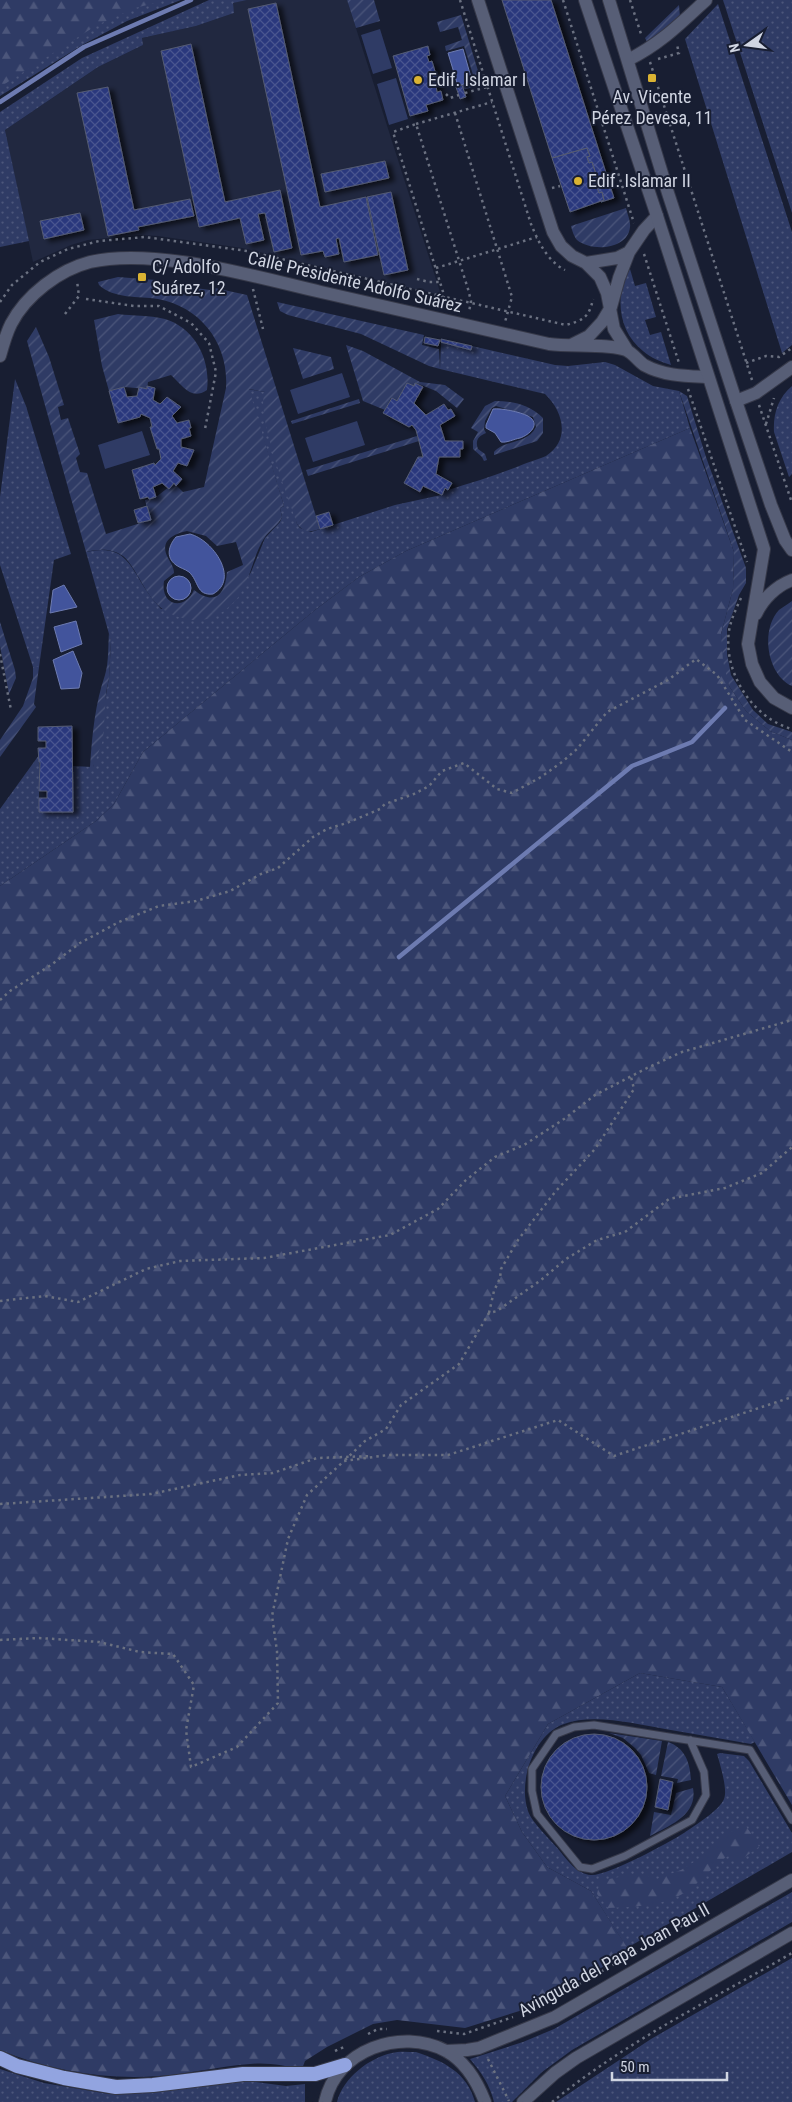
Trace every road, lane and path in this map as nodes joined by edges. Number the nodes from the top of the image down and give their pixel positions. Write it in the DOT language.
graph roads {
  1 [pos="460,0"];
  2 [pos="478,0"];
  3 [pos="585,0"];
  4 [pos="610,0"];
  5 [pos="630,0"];
  6 [pos="706,0"];
  7 [pos="646,51"];
  8 [pos="628,60"];
  9 [pos="504,82"];
  10 [pos="488,86"];
  11 [pos="464,93"];
  12 [pos="446,94"];
  13 [pos="459,95"];
  14 [pos="509,96"];
  15 [pos="492,101"];
  16 [pos="455,113"];
  17 [pos="416,124"];
  18 [pos="657,216"];
  19 [pos="553,232"];
  20 [pos="536,237"];
  21 [pos="497,249"];
  22 [pos="629,252"];
  23 [pos="460,261"];
  24 [pos="586,263"];
  25 [pos="75,268"];
  26 [pos="436,268"];
  27 [pos="566,270"];
  28 [pos="250,275"];
  29 [pos="416,279"];
  30 [pos="440,282"];
  31 [pos="590,291"];
  32 [pos="444,298"];
  33 [pos="86,299"];
  34 [pos="0,302"];
  35 [pos="470,304"];
  36 [pos="611,307"];
  37 [pos="508,311"];
  38 [pos="65,314"];
  39 [pos="441,319"];
  40 [pos="466,325"];
  41 [pos="263,329"];
  42 [pos="502,334"];
  43 [pos="567,347"];
  44 [pos="792,348"];
  45 [pos="627,350"];
  46 [pos="0,356"];
  47 [pos="746,363"];
  48 [pos="792,367"];
  49 [pos="708,377"];
  50 [pos="756,393"];
  51 [pos="777,394"];
  52 [pos="736,401"];
  53 [pos="766,424"];
  54 [pos="205,428"];
  55 [pos="792,503"];
  56 [pos="792,550"];
  57 [pos="792,580"];
  58 [pos="751,623"];
  59 [pos="0,654"];
  60 [pos="792,708"];
  61 [pos="11,710"];
  62 [pos="792,752"];
  63 [pos="0,1000"];
  64 [pos="792,1020"];
  65 [pos="631,1076"];
  66 [pos="792,1147"];
  67 [pos="0,1301"];
  68 [pos="490,1313"];
  69 [pos="792,1397"];
  70 [pos="388,1455"];
  71 [pos="344,1461"];
  72 [pos="0,1504"];
  73 [pos="0,1640"];
  74 [pos="690,1740"];
  75 [pos="792,1820"];
  76 [pos="792,1880"];
  77 [pos="714,1907"];
  78 [pos="792,1933"];
  79 [pos="792,1954"];
  80 [pos="531,2010"];
  81 [pos="516,2016"];
  82 [pos="395,2028"];
  83 [pos="430,2030"];
  84 [pos="363,2036"];
  85 [pos="348,2044"];
  86 [pos="482,2047"];
  87 [pos="446,2051"];
  88 [pos="329,2055"];
  89 [pos="0,2058"];
  90 [pos="346,2065"];
  91 [pos="325,2101"];
  92 [pos="485,2102"];
  93 [pos="510,2102"];
  94 [pos="523,2102"];
  95 [pos="552,2102"];
  1 -- 10 [label="path"];
  2 -- 9 [label="main road"];
  3 -- 18 [label="main road"];
  4 -- 8 [label="main road"];
  5 -- 7 [label="path"];
  6 -- 7 [label="main road"];
  7 -- 8 [label="main road"];
  7 -- 47 [label="path"];
  8 -- 52 [label="main road"];
  9 -- 10 [label="path"];
  9 -- 14 [label="main road"];
  10 -- 11 [label="path"];
  10 -- 15 [label="path"];
  12 -- 13 [label="path"];
  14 -- 15 [label="path"];
  14 -- 19 [label="main road"];
  15 -- 16 [label="path"];
  15 -- 20 [label="path"];
  16 -- 17 [label="path"];
  16 -- 21 [label="path"];
  17 -- 23 [label="path"];
  17 -- 26 [label="path"];
  18 -- 22 [label="main road"];
  18 -- 49 [label="main road"];
  19 -- 20 [label="path"];
  19 -- 24 [label="main road"];
  20 -- 21 [label="path"];
  20 -- 27 [label="path"];
  21 -- 23 [label="path"];
  21 -- 37 [label="path"];
  22 -- 24 [label="main road"];
  22 -- 36 [label="main road"];
  23 -- 26 [label="path"];
  23 -- 35 [label="path"];
  24 -- 36 [label="main road"];
  25 -- 28 [label="main road, Calle Presidente Adolfo Suárez"];
  25 -- 38 [label="path"];
  25 -- 46 [label="main road, Calle Presidente Adolfo Suárez"];
  26 -- 30 [label="path"];
  28 -- 39 [label="main road, Calle Presidente Adolfo Suárez"];
  28 -- 41 [label="path"];
  29 -- 30 [label="path"];
  30 -- 32 [label="path"];
  31 -- 37 [label="path"];
  32 -- 34 [label="path"];
  32 -- 35 [label="path"];
  32 -- 39 [label="path"];
  33 -- 54 [label="path"];
  35 -- 37 [label="path"];
  35 -- 40 [label="path"];
  36 -- 43 [label="main road"];
  36 -- 45 [label="main road"];
  37 -- 42 [label="path"];
  39 -- 40 [label="main road, Calle Presidente Adolfo Suárez"];
  40 -- 42 [label="main road, Calle Presidente Adolfo Suárez"];
  42 -- 43 [label="main road, Calle Presidente Adolfo Suárez"];
  43 -- 45 [label="main road, Calle Presidente Adolfo Suárez"];
  44 -- 47 [label="path"];
  45 -- 49 [label="main road"];
  47 -- 50 [label="path"];
  48 -- 50 [label="main road"];
  49 -- 58 [label="main road"];
  50 -- 52 [label="main road"];
  50 -- 53 [label="path"];
  51 -- 53 [label="path"];
  52 -- 56 [label="main road"];
  53 -- 55 [label="path"];
  57 -- 58 [label="main road"];
  58 -- 60 [label="main road"];
  59 -- 61 [label="path"];
  62 -- 63 [label="path"];
  64 -- 65 [label="path"];
  65 -- 67 [label="path"];
  65 -- 68 [label="path"];
  66 -- 68 [label="path"];
  68 -- 71 [label="path"];
  69 -- 70 [label="path"];
  70 -- 71 [label="path"];
  70 -- 72 [label="path"];
  71 -- 73 [label="path"];
  74 -- 74 [label="lane"];
  74 -- 75 [label="lane"];
  76 -- 86 [label="main road, Avinguda del Papa Joan Pau II"];
  77 -- 80 [label="path"];
  78 -- 94 [label="main road"];
  79 -- 95 [label="path"];
  81 -- 83 [label="path"];
  82 -- 84 [label="path"];
  85 -- 88 [label="path"];
  86 -- 87 [label="main road, Avinguda del Papa Joan Pau II"];
  86 -- 93 [label="path"];
  87 -- 90 [label="main road, Avinguda del Papa Joan Pau II"];
  87 -- 92 [label="main road, Avinguda del Papa Joan Pau II"];
  89 -- 90 [label="highway"];
  90 -- 91 [label="main road, Avinguda del Papa Joan Pau II"];
}
